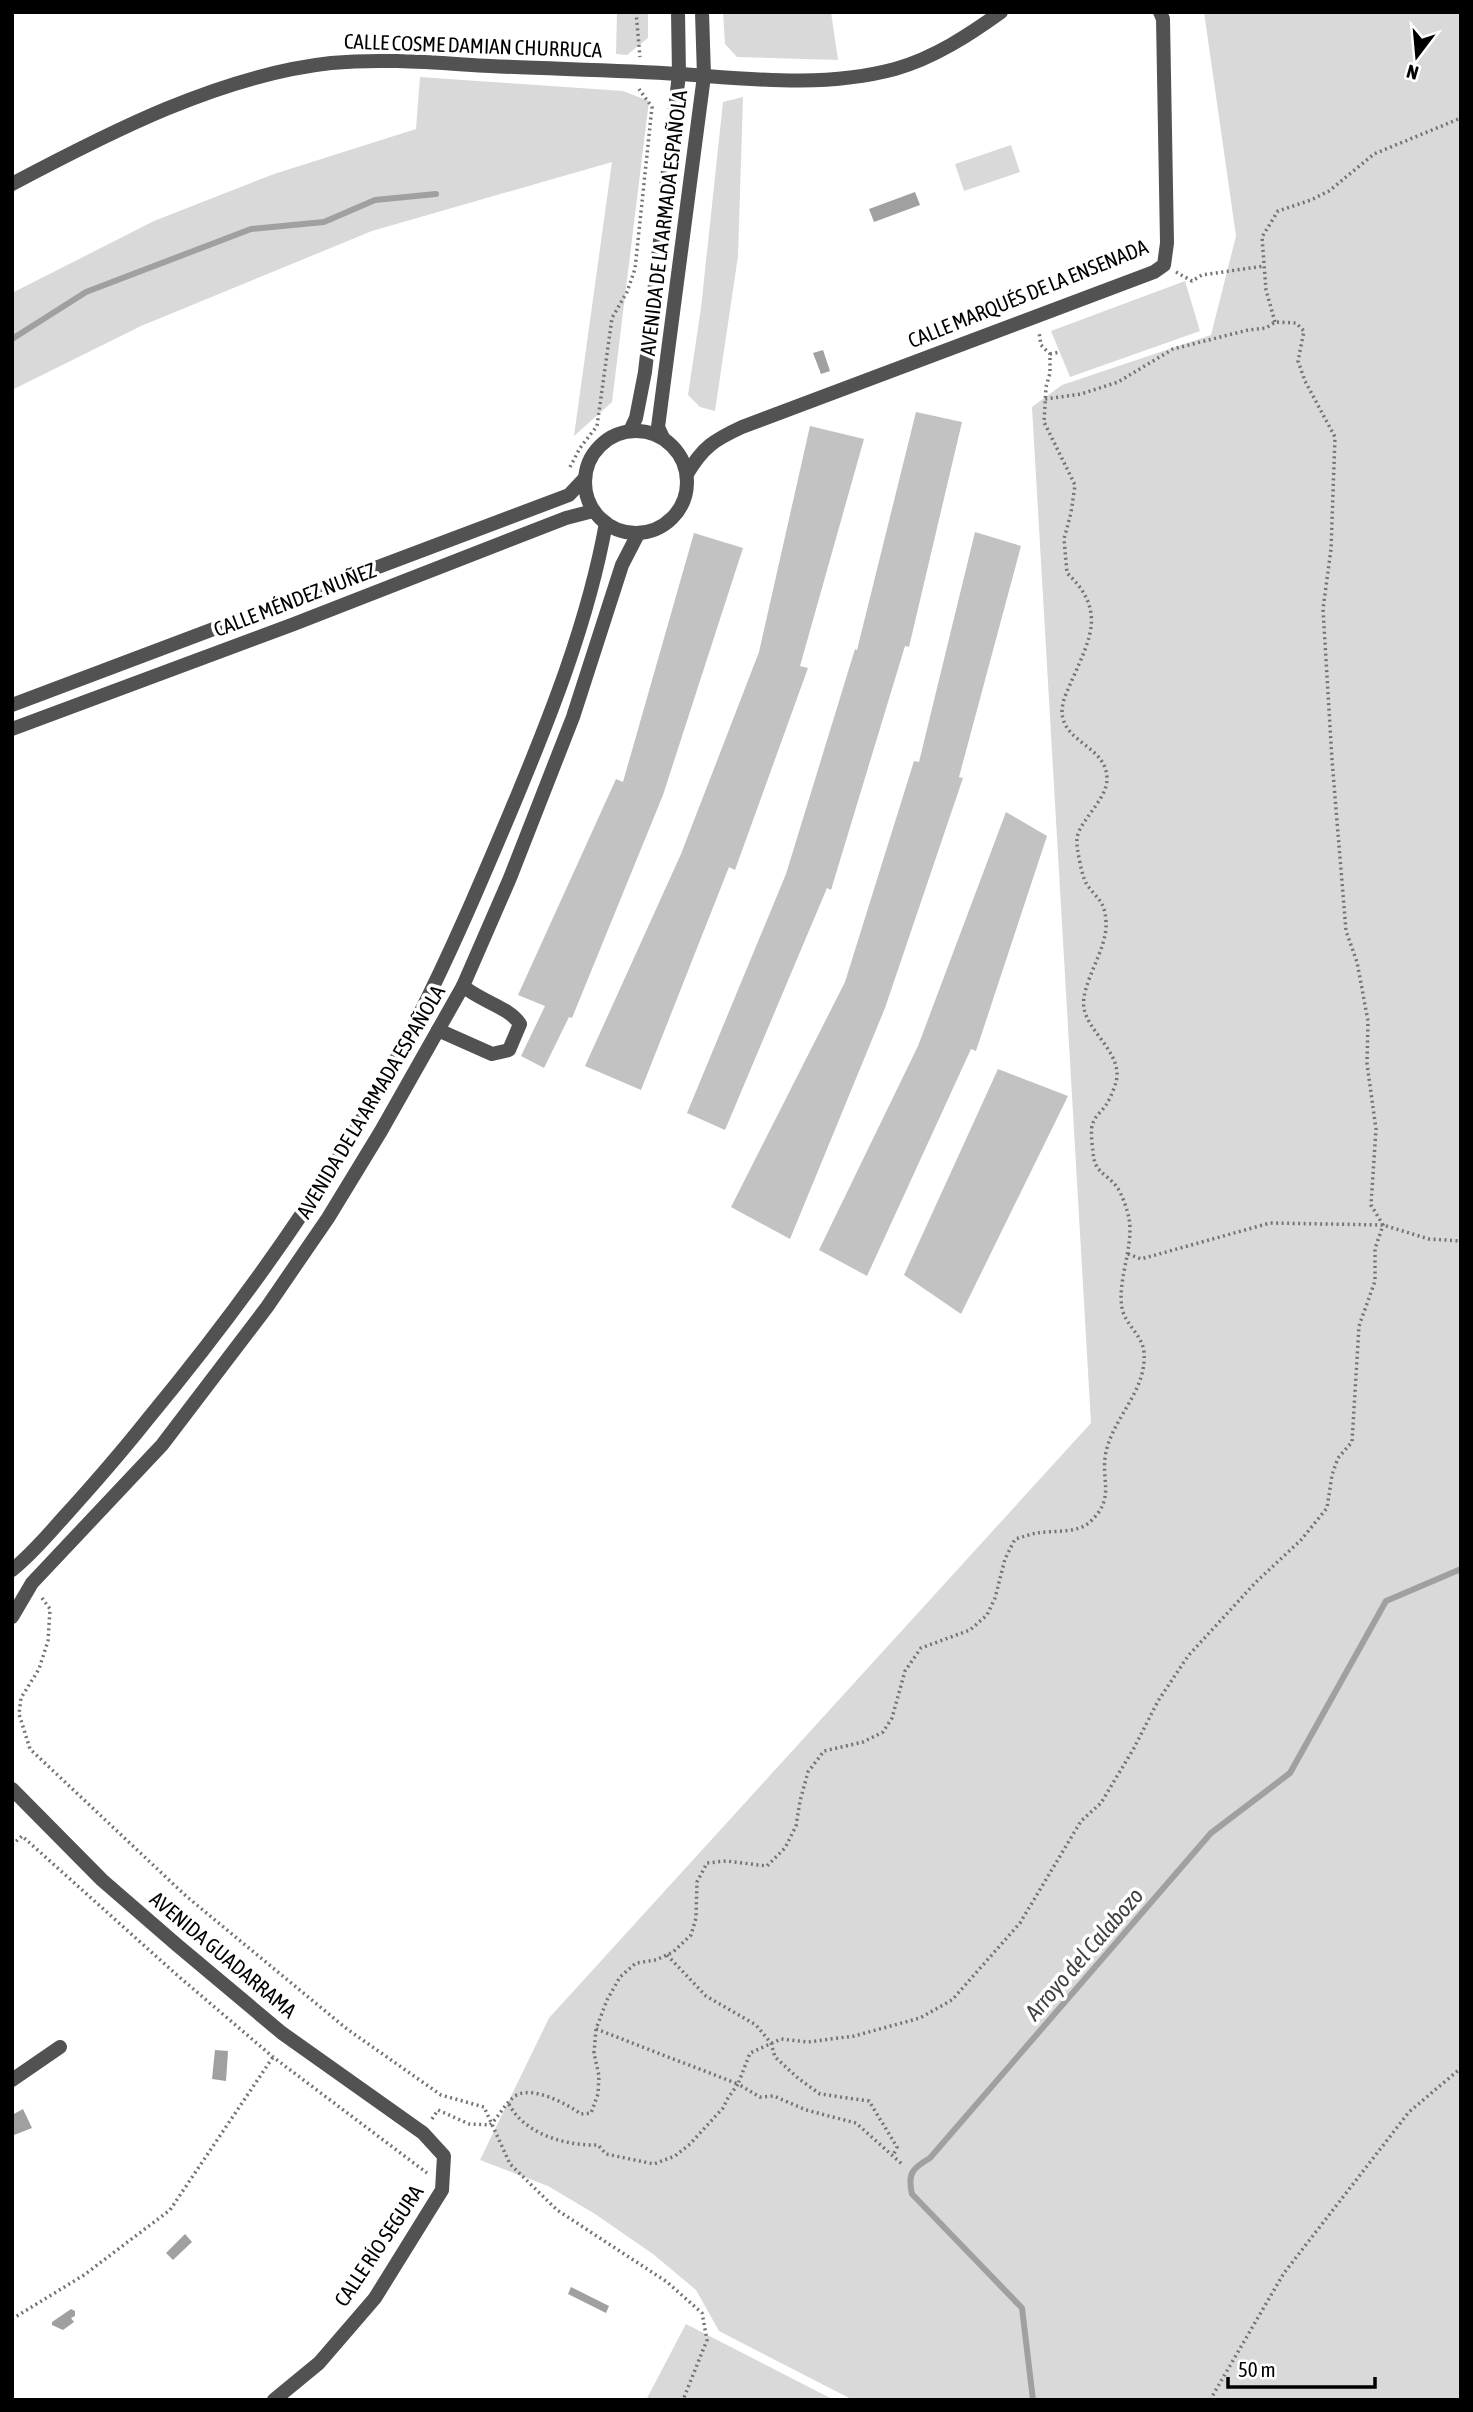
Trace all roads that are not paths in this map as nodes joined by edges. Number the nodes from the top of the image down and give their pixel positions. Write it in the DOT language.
graph roads {
  1 [pos="678,12"];
  2 [pos="702,12"];
  3 [pos="1002,12"];
  4 [pos="1160,12"];
  5 [pos="679,74"];
  6 [pos="704,76"];
  7 [pos="12,184"];
  8 [pos="630,431"];
  9 [pos="663,438"];
  10 [pos="687,474"];
  11 [pos="585,478"];
  12 [pos="593,511"];
  13 [pos="606,523"];
  14 [pos="638,534"];
  15 [pos="12,705"];
  16 [pos="12,729"];
  17 [pos="463,986"];
  18 [pos="438,1030"];
  19 [pos="12,1570"];
  20 [pos="12,1617"];
  21 [pos="12,1789"];
  22 [pos="60,2047"];
  23 [pos="12,2080"];
  24 [pos="422,2133"];
  25 [pos="274,2400"];
  1 -- 5 [label="street, AVENIDA DE LA ARMADA ESPAÑOLA"];
  2 -- 6 [label="street, AVENIDA DE LA ARMADA ESPAÑOLA"];
  3 -- 6 [label="street"];
  4 -- 10 [label="street, CALLE MARQUÉS DE LA ENSENADA"];
  5 -- 6 [label="street, CALLE COSME DAMIAN CHURRUCA"];
  5 -- 7 [label="street, CALLE COSME DAMIAN CHURRUCA"];
  5 -- 8 [label="street, AVENIDA DE LA ARMADA ESPAÑOLA"];
  6 -- 9 [label="street, AVENIDA DE LA ARMADA ESPAÑOLA"];
  8 -- 9 [label="street"];
  8 -- 11 [label="street"];
  9 -- 10 [label="street"];
  10 -- 14 [label="street"];
  11 -- 12 [label="street"];
  11 -- 15 [label="street, CALLE MÉNDEZ NUÑEZ"];
  12 -- 13 [label="street"];
  12 -- 16 [label="street, CALLE MÉNDEZ NUÑEZ"];
  13 -- 14 [label="street"];
  13 -- 19 [label="street, AVENIDA DE LA ARMADA ESPAÑOLA"];
  14 -- 17 [label="street, AVENIDA DE LA ARMADA ESPAÑOLA"];
  17 -- 18 [label="street, AVENIDA DE LA ARMADA ESPAÑOLA"];
  17 -- 18 [label="street"];
  18 -- 20 [label="street, AVENIDA DE LA ARMADA ESPAÑOLA"];
  21 -- 24 [label="street, AVENIDA GUADARRAMA"];
  22 -- 23 [label="street"];
  24 -- 25 [label="street, CALLE RÍO SEGURA"];
}
